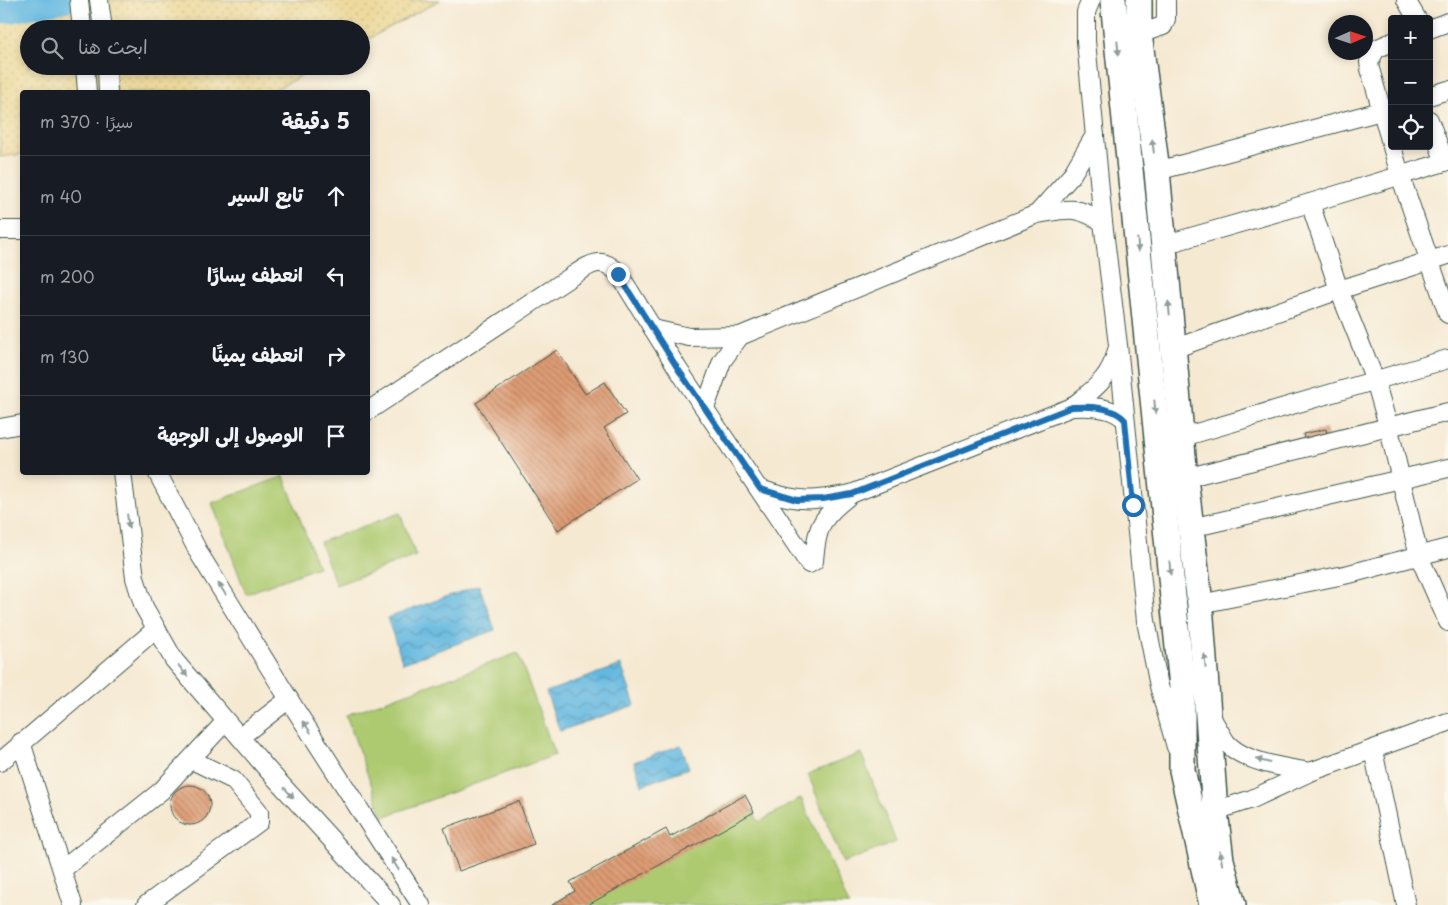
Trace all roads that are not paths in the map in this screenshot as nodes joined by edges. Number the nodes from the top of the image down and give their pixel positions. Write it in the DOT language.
graph roads {
  1 [pos="79,0"];
  2 [pos="99,0"];
  3 [pos="1091,0"];
  4 [pos="1113,0"];
  5 [pos="1139,0"];
  6 [pos="1166,0"];
  7 [pos="1406,0"];
  8 [pos="1415,15"];
  9 [pos="81,20"];
  10 [pos="102,20"];
  11 [pos="1448,22"];
  12 [pos="1433,28"];
  13 [pos="1139,34"];
  14 [pos="1388,44"];
  15 [pos="86,75"];
  16 [pos="107,75"];
  17 [pos="87,90"];
  18 [pos="108,90"];
  19 [pos="1448,90"];
  20 [pos="1433,95"];
  21 [pos="1382,111"];
  22 [pos="1433,129"];
  23 [pos="1096,135"];
  24 [pos="1447,162"];
  25 [pos="1156,171"];
  26 [pos="1400,175"];
  27 [pos="1159,204"];
  28 [pos="1310,204"];
  29 [pos="1135,209"];
  30 [pos="1037,214"];
  31 [pos="1103,222"];
  32 [pos="0,230"];
  33 [pos="20,230"];
  34 [pos="1163,245"];
  35 [pos="1448,255"];
  36 [pos="1429,261"];
  37 [pos="1339,290"];
  38 [pos="1448,314"];
  39 [pos="653,329"];
  40 [pos="740,336"];
  41 [pos="1118,345"];
  42 [pos="1173,349"];
  43 [pos="1448,359"];
  44 [pos="1374,380"];
  45 [pos="1072,407"];
  46 [pos="704,408"];
  47 [pos="370,410"];
  48 [pos="1448,412"];
  49 [pos="1125,420"];
  50 [pos="20,424"];
  51 [pos="0,428"];
  52 [pos="1389,428"];
  53 [pos="1183,437"];
  54 [pos="1448,468"];
  55 [pos="122,475"];
  56 [pos="160,475"];
  57 [pos="1185,478"];
  58 [pos="1401,479"];
  59 [pos="760,489"];
  60 [pos="852,494"];
  61 [pos="1191,528"];
  62 [pos="1448,548"];
  63 [pos="1419,556"];
  64 [pos="1200,604"];
  65 [pos="1447,620"];
  66 [pos="156,629"];
  67 [pos="1207,687"];
  68 [pos="1182,688"];
  69 [pos="289,699"];
  70 [pos="1209,713"];
  71 [pos="226,721"];
  72 [pos="1448,722"];
  73 [pos="240,737"];
  74 [pos="21,742"];
  75 [pos="1373,750"];
  76 [pos="192,760"];
  77 [pos="0,762"];
  78 [pos="1182,770"];
  79 [pos="1310,772"];
  80 [pos="1216,811"];
  81 [pos="62,869"];
  82 [pos="415,903"];
  83 [pos="73,905"];
  84 [pos="146,905"];
  85 [pos="391,905"];
  86 [pos="1212,905"];
  87 [pos="1233,905"];
  88 [pos="1406,905"];
  1 -- 9 [label="street"];
  2 -- 10 [label="street"];
  3 -- 23 [label="street"];
  4 -- 29 [label="highway, one-way"];
  5 -- 13 [label="highway"];
  6 -- 13 [label="street"];
  7 -- 8 [label="street"];
  11 -- 12 [label="street"];
  25 -- 13 [label="highway, one-way"];
  14 -- 21 [label="street"];
  15 -- 17 [label="street"];
  16 -- 18 [label="street"];
  19 -- 20 [label="street"];
  21 -- 25 [label="street"];
  21 -- 26 [label="street"];
  22 -- 24 [label="street"];
  23 -- 30 [label="street"];
  23 -- 31 [label="street"];
  24 -- 26 [label="street"];
  25 -- 27 [label="highway"];
  26 -- 28 [label="street"];
  26 -- 36 [label="street"];
  27 -- 29 [label="highway"];
  27 -- 34 [label="highway"];
  28 -- 34 [label="street"];
  28 -- 37 [label="street"];
  29 -- 68 [label="highway, one-way"];
  30 -- 31 [label="street"];
  30 -- 40 [label="street"];
  31 -- 41 [label="street"];
  32 -- 33 [label="street"];
  42 -- 34 [label="highway, one-way"];
  35 -- 36 [label="street"];
  36 -- 37 [label="street"];
  36 -- 38 [label="street"];
  37 -- 42 [label="street"];
  37 -- 44 [label="street"];
  39 -- 40 [label="street"];
  39 -- 46 [label="street"];
  39 -- 47 [label="street"];
  40 -- 46 [label="street"];
  41 -- 45 [label="street"];
  41 -- 49 [label="street"];
  42 -- 53 [label="highway"];
  43 -- 44 [label="street"];
  44 -- 52 [label="street"];
  44 -- 53 [label="street"];
  45 -- 49 [label="street"];
  45 -- 60 [label="street"];
  46 -- 59 [label="street"];
  48 -- 52 [label="street"];
  49 -- 78 [label="street"];
  50 -- 51 [label="street"];
  52 -- 57 [label="street"];
  52 -- 58 [label="street"];
  53 -- 57 [label="highway"];
  54 -- 58 [label="street"];
  55 -- 66 [label="street, one-way"];
  69 -- 56 [label="street, one-way"];
  57 -- 61 [label="highway"];
  58 -- 61 [label="street"];
  58 -- 63 [label="street"];
  59 -- 60 [label="street"];
  59 -- 60 [label="street"];
  61 -- 64 [label="highway"];
  62 -- 63 [label="street"];
  63 -- 64 [label="street"];
  63 -- 65 [label="street"];
  67 -- 64 [label="highway, one-way"];
  66 -- 71 [label="street, one-way"];
  66 -- 74 [label="street"];
  67 -- 68 [label="highway"];
  67 -- 70 [label="highway"];
  68 -- 78 [label="highway"];
  69 -- 73 [label="street"];
  82 -- 69 [label="street, one-way"];
  79 -- 70 [label="street, one-way"];
  70 -- 80 [label="highway"];
  71 -- 73 [label="street"];
  71 -- 76 [label="street"];
  72 -- 75 [label="street"];
  73 -- 85 [label="street, one-way"];
  74 -- 77 [label="street"];
  74 -- 81 [label="street"];
  75 -- 79 [label="street"];
  75 -- 88 [label="street"];
  76 -- 81 [label="street"];
  76 -- 84 [label="street"];
  78 -- 86 [label="highway"];
  79 -- 80 [label="street"];
  87 -- 80 [label="highway, one-way"];
  81 -- 83 [label="street"];
}
